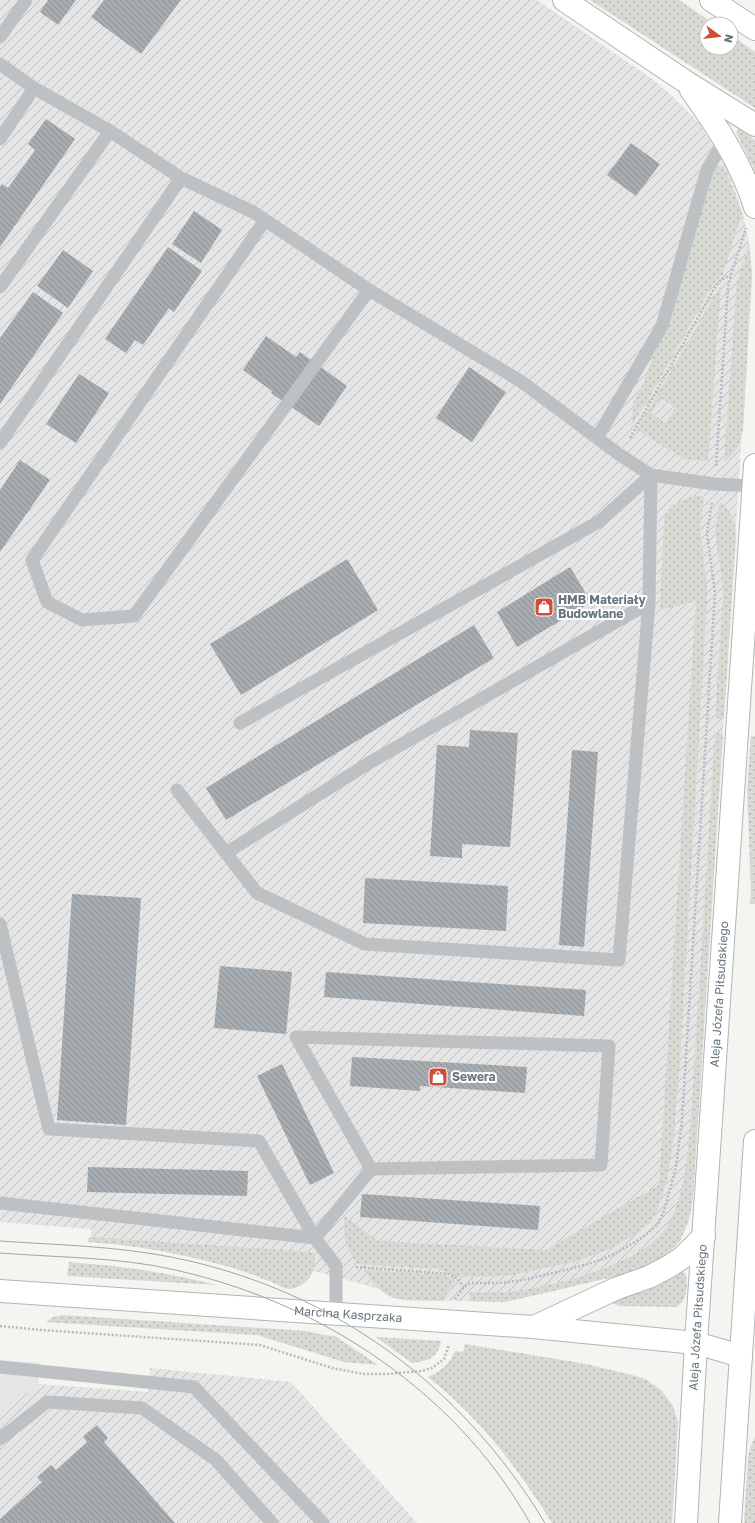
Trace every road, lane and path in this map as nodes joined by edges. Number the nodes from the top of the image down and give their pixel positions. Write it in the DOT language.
graph roads {
  1 [pos="26,0"];
  2 [pos="564,0"];
  3 [pos="711,0"];
  4 [pos="755,29"];
  5 [pos="0,37"];
  6 [pos="0,64"];
  7 [pos="683,80"];
  8 [pos="34,88"];
  9 [pos="755,125"];
  10 [pos="110,131"];
  11 [pos="0,139"];
  12 [pos="724,140"];
  13 [pos="181,178"];
  14 [pos="755,207"];
  15 [pos="265,220"];
  16 [pos="746,229"];
  17 [pos="0,287"];
  18 [pos="369,290"];
  19 [pos="597,438"];
  20 [pos="0,443"];
  21 [pos="620,455"];
  22 [pos="754,475"];
  23 [pos="651,476"];
  24 [pos="649,603"];
  25 [pos="240,723"];
  26 [pos="707,725"];
  27 [pos="178,790"];
  28 [pos="226,853"];
  29 [pos="0,924"];
  30 [pos="755,1141"];
  31 [pos="371,1169"];
  32 [pos="0,1204"];
  33 [pos="704,1236"];
  34 [pos="315,1238"];
  35 [pos="336,1266"];
  36 [pos="464,1287"];
  37 [pos="0,1291"];
  38 [pos="454,1301"];
  39 [pos="336,1314"];
  40 [pos="0,1326"];
  41 [pos="533,1327"];
  42 [pos="450,1343"];
  43 [pos="696,1343"];
  44 [pos="741,1356"];
  45 [pos="0,1367"];
  46 [pos="0,1439"];
  47 [pos="272,1523"];
  48 [pos="323,1523"];
  49 [pos="686,1523"];
  50 [pos="730,1523"];
  1 -- 5 [label="lane"];
  2 -- 7 [label="main road"];
  3 -- 4 [label="main road"];
  6 -- 8 [label="lane"];
  7 -- 9 [label="main road"];
  7 -- 12 [label="main road"];
  8 -- 10 [label="lane"];
  8 -- 11 [label="lane"];
  10 -- 13 [label="lane"];
  10 -- 17 [label="lane"];
  12 -- 14 [label="main road"];
  12 -- 19 [label="lane"];
  13 -- 15 [label="lane"];
  13 -- 20 [label="lane"];
  15 -- 18 [label="lane"];
  15 -- 18 [label="lane"];
  16 -- 21 [label="path"];
  18 -- 19 [label="lane"];
  19 -- 21 [label="lane"];
  21 -- 23 [label="lane"];
  22 -- 23 [label="lane"];
  22 -- 33 [label="main road, Aleja Józefa Piłsudskiego"];
  23 -- 24 [label="lane"];
  23 -- 25 [label="lane"];
  24 -- 28 [label="lane"];
  24 -- 28 [label="lane"];
  26 -- 36 [label="path"];
  27 -- 28 [label="lane"];
  29 -- 34 [label="lane"];
  30 -- 44 [label="main road"];
  31 -- 31 [label="lane"];
  31 -- 34 [label="lane"];
  32 -- 34 [label="lane"];
  33 -- 41 [label="main road"];
  33 -- 43 [label="main road, Aleja Józefa Piłsudskiego"];
  34 -- 35 [label="lane"];
  35 -- 36 [label="path"];
  35 -- 39 [label="lane"];
  36 -- 38 [label="path"];
  37 -- 39 [label="main road, Marcina Kasprzaka"];
  39 -- 41 [label="main road, Marcina Kasprzaka"];
  40 -- 42 [label="path"];
  41 -- 43 [label="main road, Marcina Kasprzaka"];
  43 -- 44 [label="main road, Marcina Kasprzaka"];
  43 -- 49 [label="main road, Aleja Józefa Piłsudskiego"];
  44 -- 50 [label="main road"];
  45 -- 48 [label="lane"];
  46 -- 47 [label="lane"];
}
